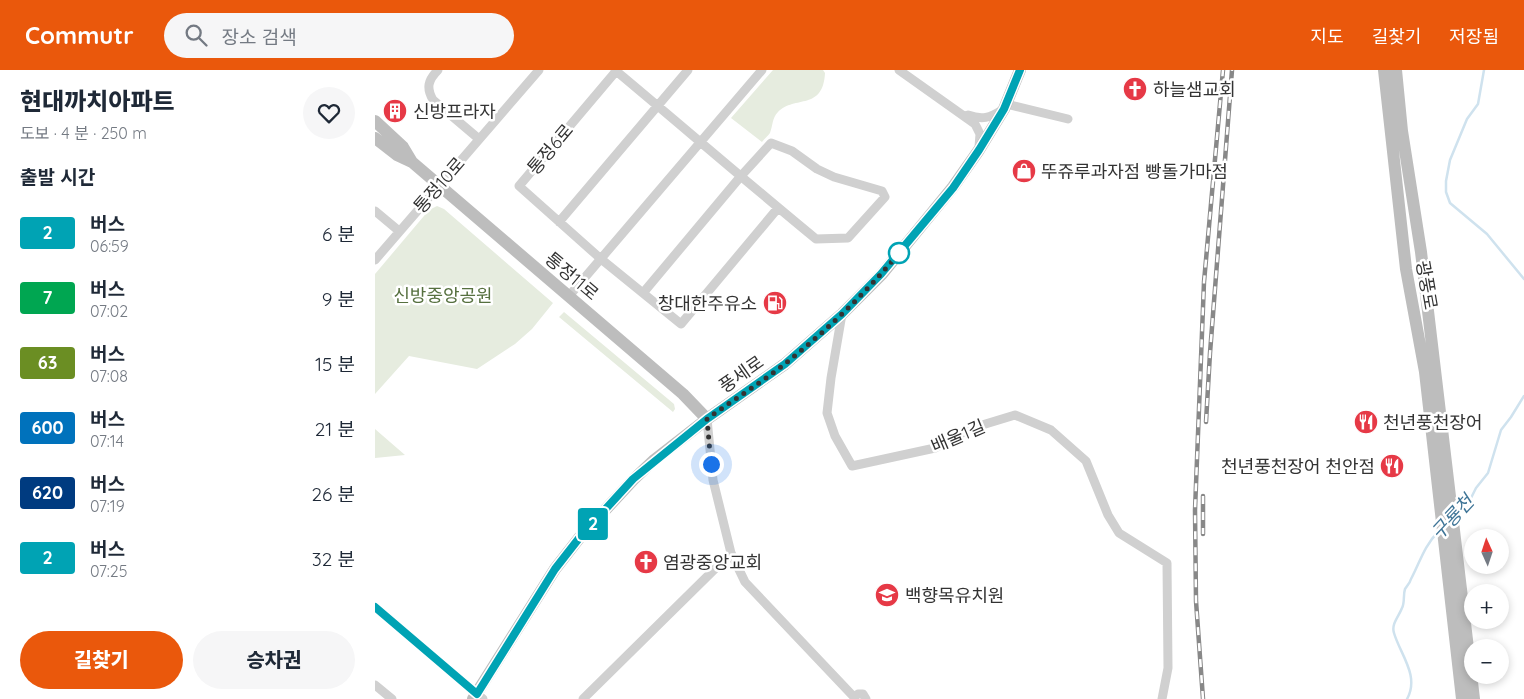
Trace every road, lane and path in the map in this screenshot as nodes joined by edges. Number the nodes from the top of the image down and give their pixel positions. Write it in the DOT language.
graph roads {
  1 [pos="438,70"];
  2 [pos="539,70"];
  3 [pos="616,70"];
  4 [pos="688,70"];
  5 [pos="762,70"];
  6 [pos="899,70"];
  7 [pos="1020,70"];
  8 [pos="1384,70"];
  9 [pos="1396,70"];
  10 [pos="658,107"];
  11 [pos="1005,107"];
  12 [pos="956,110"];
  13 [pos="1068,119"];
  14 [pos="375,121"];
  15 [pos="375,138"];
  16 [pos="479,139"];
  17 [pos="699,142"];
  18 [pos="979,150"];
  19 [pos="412,162"];
  20 [pos="741,176"];
  21 [pos="440,186"];
  22 [pos="778,208"];
  23 [pos="375,210"];
  24 [pos="559,222"];
  25 [pos="399,231"];
  26 [pos="601,259"];
  27 [pos="375,260"];
  28 [pos="643,293"];
  29 [pos="569,296"];
  30 [pos="842,314"];
  31 [pos="707,419"];
  32 [pos="1449,531"];
  33 [pos="731,552"];
  34 [pos="375,606"];
  35 [pos="375,685"];
  36 [pos="478,697"];
  37 [pos="853,698"];
  38 [pos="392,699"];
  39 [pos="583,699"];
  40 [pos="866,699"];
  41 [pos="1162,699"];
  42 [pos="1462,699"];
  43 [pos="1474,699"];
  1 -- 16 [label="street"];
  2 -- 16 [label="street, 통정10로"];
  3 -- 10 [label="street"];
  3 -- 24 [label="street, 통정6로"];
  4 -- 10 [label="street"];
  5 -- 17 [label="street"];
  6 -- 12 [label="street"];
  7 -- 11 [label="street, 풍세로"];
  8 -- 32 [label="street, 광풍로"];
  9 -- 32 [label="street, 광풍로"];
  10 -- 17 [label="street"];
  10 -- 24 [label="street"];
  11 -- 12 [label="street"];
  11 -- 13 [label="street"];
  11 -- 18 [label="street, 풍세로"];
  12 -- 18 [label="street"];
  14 -- 19 [label="street"];
  15 -- 19 [label="street"];
  16 -- 21 [label="street, 통정10로"];
  17 -- 20 [label="street"];
  17 -- 26 [label="street"];
  18 -- 30 [label="street, 풍세로"];
  19 -- 21 [label="street, 통정11로"];
  20 -- 22 [label="street"];
  20 -- 22 [label="street"];
  20 -- 28 [label="street"];
  21 -- 25 [label="street, 통정10로"];
  21 -- 29 [label="street, 통정11로"];
  22 -- 28 [label="street, 통정6로"];
  23 -- 25 [label="street"];
  24 -- 26 [label="street, 통정6로"];
  25 -- 27 [label="street, 통정10로"];
  26 -- 28 [label="street, 통정6로"];
  26 -- 29 [label="street"];
  29 -- 31 [label="street, 통정11로"];
  30 -- 31 [label="street, 풍세로"];
  30 -- 41 [label="street, 배울1길"];
  31 -- 33 [label="street"];
  31 -- 36 [label="street, 풍세로"];
  32 -- 42 [label="street"];
  32 -- 43 [label="street"];
  33 -- 37 [label="street"];
  33 -- 39 [label="street"];
  34 -- 36 [label="street"];
  35 -- 38 [label="street"];
  37 -- 40 [label="street"];
}
